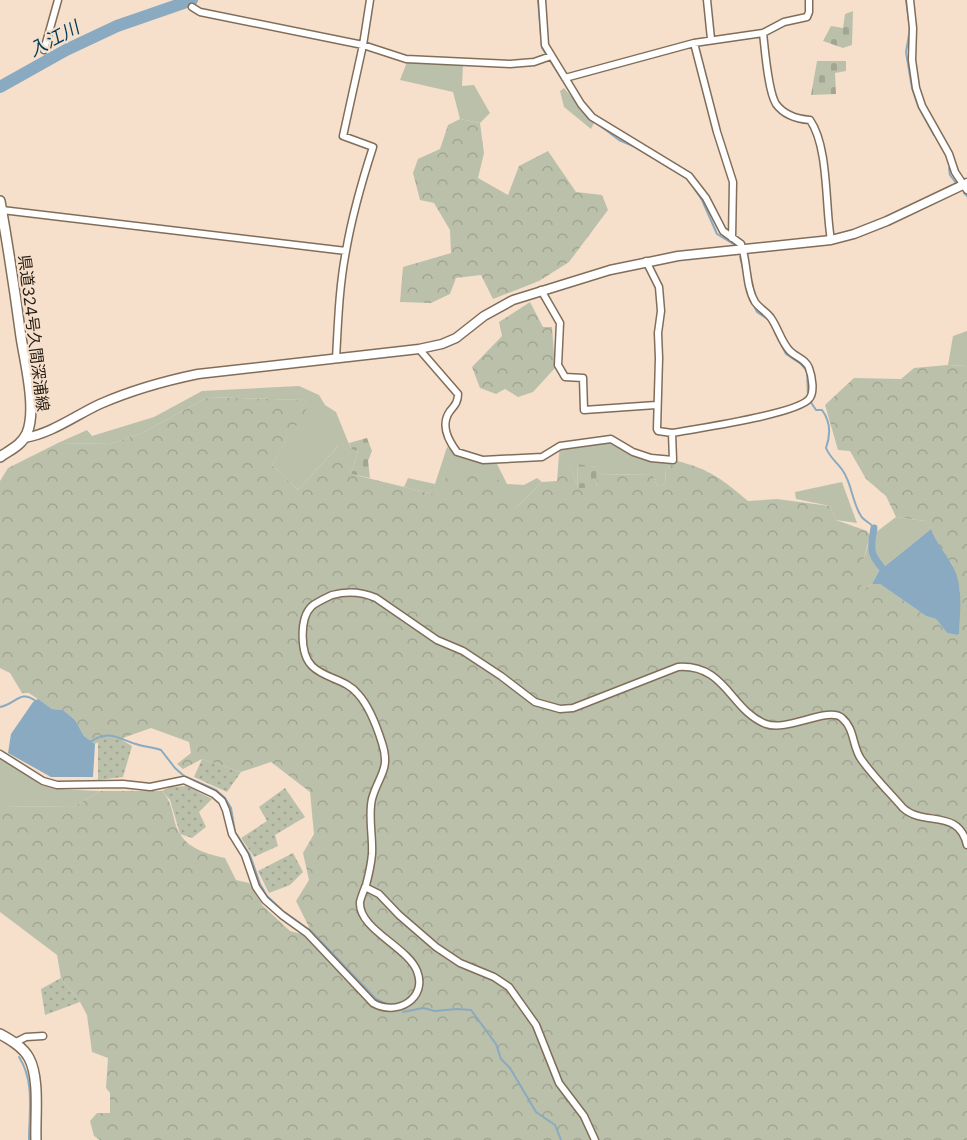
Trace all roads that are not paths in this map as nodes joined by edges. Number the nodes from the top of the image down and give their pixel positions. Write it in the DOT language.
graph roads {
  1 [pos="58,0"];
  2 [pos="370,0"];
  3 [pos="542,0"];
  4 [pos="707,0"];
  5 [pos="809,0"];
  6 [pos="910,0"];
  7 [pos="192,8"];
  8 [pos="763,33"];
  9 [pos="711,39"];
  10 [pos="694,43"];
  11 [pos="363,45"];
  12 [pos="44,50"];
  13 [pos="547,57"];
  14 [pos="565,78"];
  15 [pos="966,186"];
  16 [pos="1,206"];
  17 [pos="732,238"];
  18 [pos="831,240"];
  19 [pos="743,249"];
  20 [pos="346,251"];
  21 [pos="646,261"];
  22 [pos="541,290"];
  23 [pos="419,349"];
  24 [pos="336,359"];
  25 [pos="656,405"];
  26 [pos="672,433"];
  27 [pos="24,438"];
  28 [pos="0,457"];
  29 [pos="0,754"];
  30 [pos="967,845"];
  31 [pos="365,888"];
  32 [pos="0,1034"];
  33 [pos="43,1036"];
  34 [pos="14,1043"];
  35 [pos="36,1140"];
  36 [pos="595,1140"];
  1 -- 12 [label="street"];
  2 -- 11 [label="street"];
  3 -- 13 [label="street"];
  4 -- 9 [label="street"];
  5 -- 8 [label="street"];
  6 -- 15 [label="street"];
  7 -- 11 [label="street"];
  8 -- 9 [label="street"];
  8 -- 18 [label="street"];
  9 -- 10 [label="street"];
  10 -- 14 [label="street"];
  10 -- 17 [label="street"];
  11 -- 13 [label="street"];
  11 -- 20 [label="street"];
  13 -- 14 [label="street"];
  14 -- 17 [label="street"];
  15 -- 18 [label="street"];
  16 -- 20 [label="street"];
  16 -- 27 [label="main road, 県道324号久間深浦線"];
  17 -- 19 [label="street"];
  18 -- 19 [label="street"];
  19 -- 21 [label="street"];
  19 -- 26 [label="street"];
  20 -- 24 [label="street"];
  21 -- 22 [label="street"];
  21 -- 25 [label="street"];
  22 -- 23 [label="street"];
  22 -- 25 [label="street"];
  23 -- 24 [label="street"];
  23 -- 26 [label="street"];
  24 -- 27 [label="street"];
  25 -- 26 [label="street"];
  27 -- 28 [label="main road"];
  29 -- 31 [label="street"];
  30 -- 31 [label="street"];
  31 -- 36 [label="street"];
  32 -- 34 [label="main road"];
  33 -- 34 [label="street"];
  34 -- 35 [label="main road"];
}
